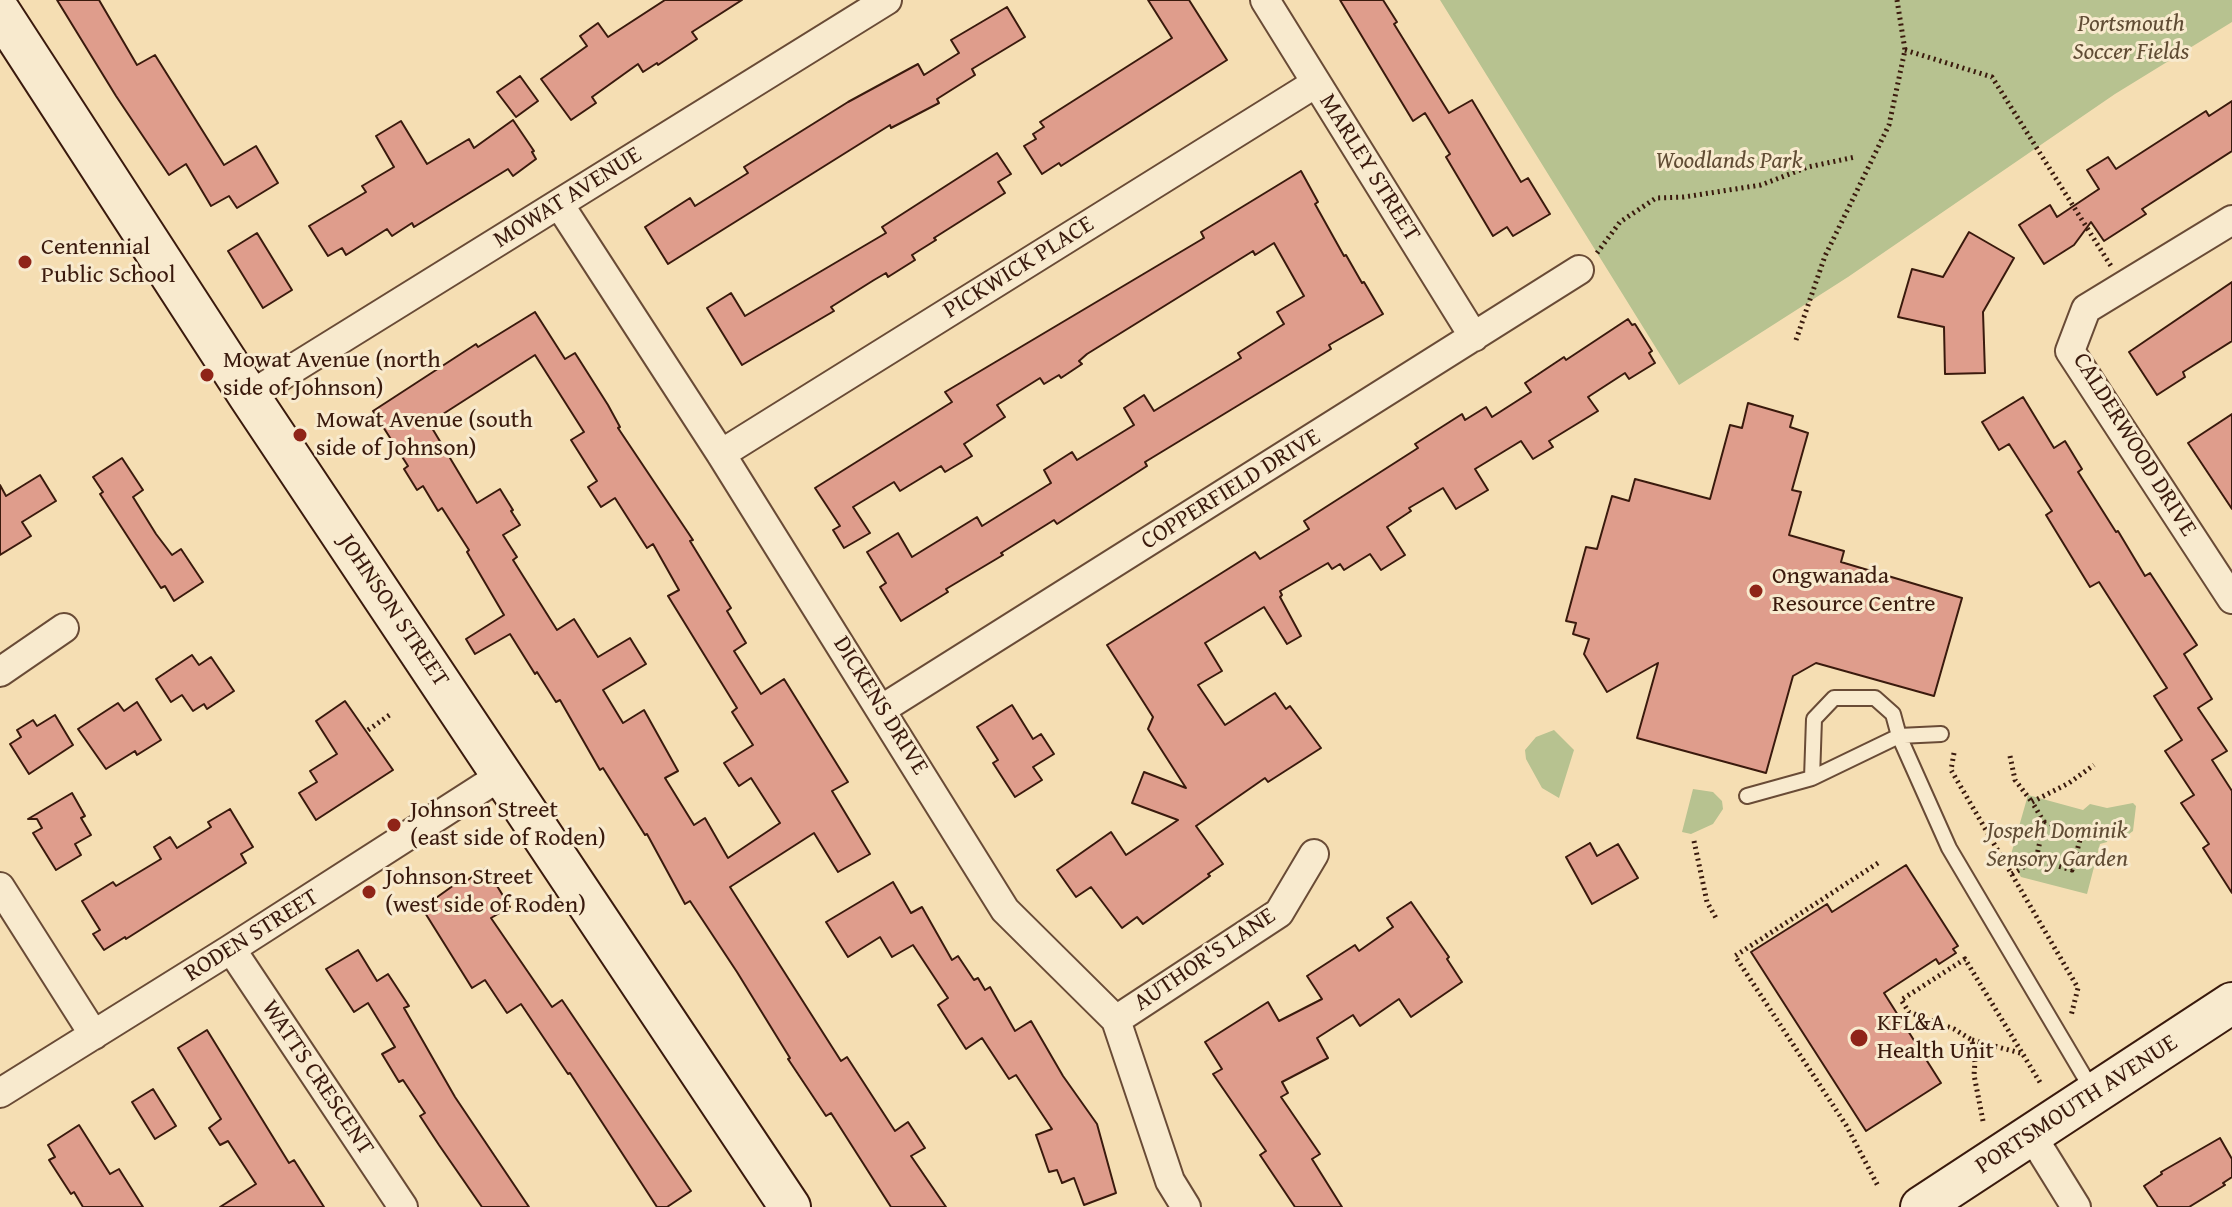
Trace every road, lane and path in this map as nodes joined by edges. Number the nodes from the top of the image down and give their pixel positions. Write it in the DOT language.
graph roads {
  1 [pos="887,0"];
  2 [pos="1265,0"];
  3 [pos="1897,0"];
  4 [pos="0,12"];
  5 [pos="1905,50"];
  6 [pos="1316,83"];
  7 [pos="1855,157"];
  8 [pos="559,204"];
  9 [pos="2232,220"];
  10 [pos="1588,262"];
  11 [pos="2112,267"];
  12 [pos="1474,337"];
  13 [pos="1796,340"];
  14 [pos="249,396"];
  15 [pos="721,454"];
  16 [pos="2232,599"];
  17 [pos="64,628"];
  18 [pos="0,672"];
  19 [pos="882,709"];
  20 [pos="391,714"];
  21 [pos="368,730"];
  22 [pos="1941,734"];
  23 [pos="1899,736"];
  24 [pos="1954,753"];
  25 [pos="2010,756"];
  26 [pos="2094,765"];
  27 [pos="502,775"];
  28 [pos="1812,778"];
  29 [pos="1747,796"];
  30 [pos="2032,802"];
  31 [pos="2044,822"];
  32 [pos="1694,841"];
  33 [pos="1314,854"];
  34 [pos="2036,860"];
  35 [pos="1878,863"];
  36 [pos="2012,874"];
  37 [pos="0,887"];
  38 [pos="1716,918"];
  39 [pos="231,949"];
  40 [pos="2232,1003"];
  41 [pos="1116,1020"];
  42 [pos="2058,1031"];
  43 [pos="94,1035"];
  44 [pos="1972,1040"];
  45 [pos="2025,1055"];
  46 [pos="2041,1084"];
  47 [pos="0,1093"];
  48 [pos="2095,1093"];
  49 [pos="1983,1121"];
  50 [pos="2032,1136"];
  51 [pos="1878,1186"];
  52 [pos="403,1207"];
  53 [pos="790,1207"];
  54 [pos="1186,1207"];
  55 [pos="1921,1207"];
  56 [pos="2076,1207"];
  1 -- 8 [label="street, MOWAT AVENUE"];
  2 -- 6 [label="street, MARLEY STREET"];
  3 -- 5 [label="path"];
  4 -- 14 [label="main road, JOHNSON STREET"];
  5 -- 11 [label="path"];
  5 -- 13 [label="path"];
  6 -- 12 [label="street, MARLEY STREET"];
  6 -- 15 [label="street, PICKWICK PLACE"];
  7 -- 10 [label="path"];
  8 -- 14 [label="street, MOWAT AVENUE"];
  8 -- 15 [label="street, DICKENS DRIVE"];
  9 -- 16 [label="street, CALDERWOOD DRIVE"];
  10 -- 12 [label="street, COPPERFIELD DRIVE"];
  12 -- 19 [label="street, COPPERFIELD DRIVE"];
  14 -- 27 [label="main road, JOHNSON STREET"];
  15 -- 19 [label="street, DICKENS DRIVE"];
  17 -- 18 [label="street"];
  19 -- 41 [label="street, DICKENS DRIVE"];
  20 -- 21 [label="path"];
  22 -- 23 [label="lane"];
  23 -- 28 [label="lane"];
  23 -- 28 [label="lane"];
  23 -- 42 [label="lane"];
  24 -- 36 [label="path"];
  25 -- 30 [label="path"];
  26 -- 30 [label="path"];
  27 -- 39 [label="street, RODEN STREET"];
  27 -- 53 [label="main road, JOHNSON STREET"];
  28 -- 29 [label="lane"];
  30 -- 31 [label="path"];
  31 -- 34 [label="path"];
  31 -- 34 [label="path"];
  32 -- 38 [label="path"];
  33 -- 41 [label="street, AUTHOR'S LANE"];
  34 -- 36 [label="path"];
  35 -- 51 [label="path"];
  36 -- 42 [label="path"];
  37 -- 43 [label="street"];
  39 -- 43 [label="street, RODEN STREET"];
  39 -- 52 [label="street, WATTS CRESCENT"];
  40 -- 48 [label="main road, PORTSMOUTH AVENUE"];
  41 -- 54 [label="street, DICKENS DRIVE"];
  42 -- 48 [label="lane"];
  43 -- 47 [label="street, RODEN STREET"];
  44 -- 45 [label="path"];
  44 -- 45 [label="path"];
  44 -- 49 [label="path"];
  45 -- 46 [label="path"];
  48 -- 50 [label="main road, PORTSMOUTH AVENUE"];
  50 -- 55 [label="main road, PORTSMOUTH AVENUE"];
  50 -- 56 [label="street"];
}
